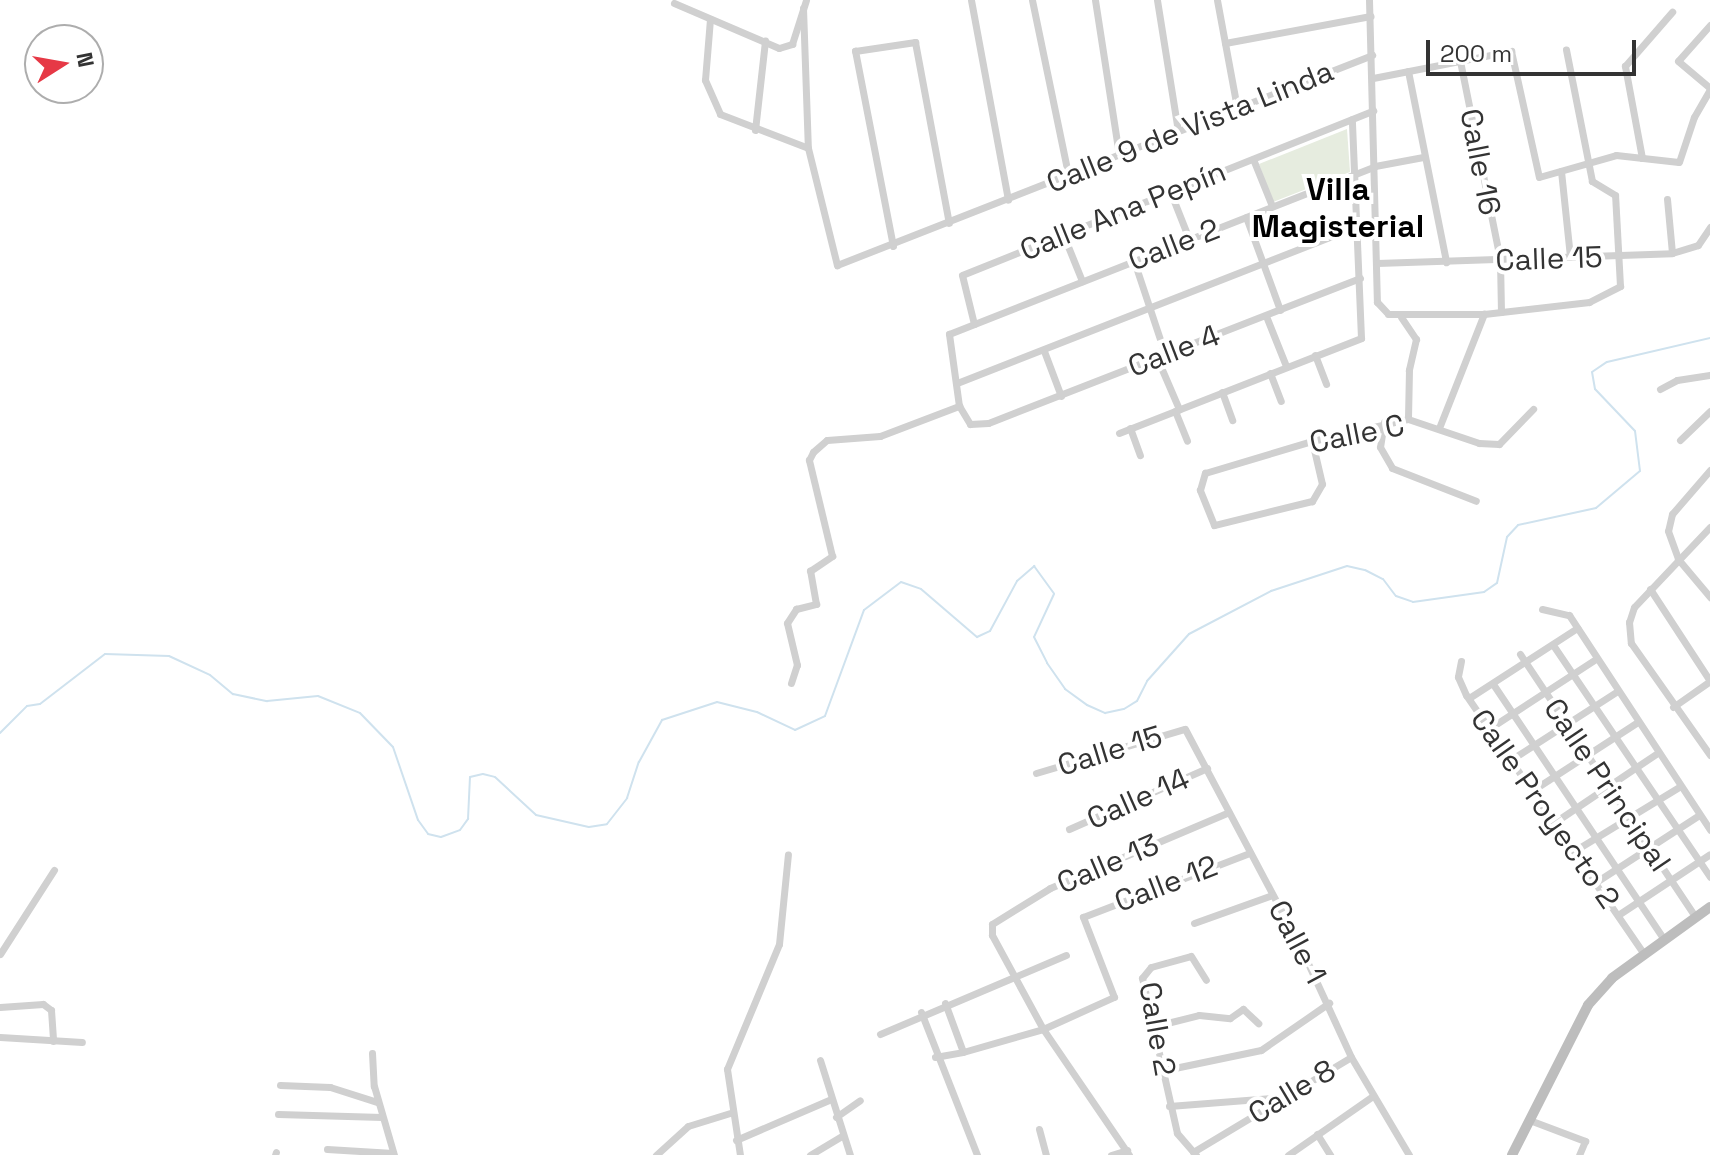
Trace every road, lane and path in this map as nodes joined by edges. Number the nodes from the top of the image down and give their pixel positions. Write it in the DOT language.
graph roads {
  1 [pos="971,0"];
  2 [pos="1032,0"];
  3 [pos="1095,0"];
  4 [pos="1157,0"];
  5 [pos="1217,0"];
  6 [pos="1369,0"];
  7 [pos="674,3"];
  8 [pos="805,4"];
  9 [pos="1672,12"];
  10 [pos="1371,16"];
  11 [pos="710,19"];
  12 [pos="1708,31"];
  13 [pos="765,41"];
  14 [pos="1225,43"];
  15 [pos="1566,50"];
  16 [pos="1372,55"];
  17 [pos="1460,61"];
  18 [pos="1408,71"];
  19 [pos="1373,78"];
  20 [pos="1710,88"];
  21 [pos="1237,108"];
  22 [pos="1373,111"];
  23 [pos="1352,119"];
  24 [pos="755,130"];
  25 [pos="1178,131"];
  26 [pos="808,148"];
  27 [pos="1119,155"];
  28 [pos="1423,157"];
  29 [pos="1642,158"];
  30 [pos="1253,159"];
  31 [pos="1587,165"];
  32 [pos="1375,166"];
  33 [pos="1561,171"];
  34 [pos="1068,174"];
  35 [pos="1355,174"];
  36 [pos="1170,191"];
  37 [pos="1667,199"];
  38 [pos="1008,200"];
  39 [pos="1272,206"];
  40 [pos="1246,217"];
  41 [pos="949,223"];
  42 [pos="1358,226"];
  43 [pos="1710,227"];
  44 [pos="1063,234"];
  45 [pos="1189,239"];
  46 [pos="893,246"];
  47 [pos="1672,253"];
  48 [pos="1620,256"];
  49 [pos="1570,257"];
  50 [pos="1500,260"];
  51 [pos="1134,261"];
  52 [pos="1446,262"];
  53 [pos="1377,263"];
  54 [pos="1263,264"];
  55 [pos="1360,278"];
  56 [pos="1082,281"];
  57 [pos="1150,308"];
  58 [pos="1280,310"];
  59 [pos="1501,312"];
  60 [pos="1484,314"];
  61 [pos="1266,316"];
  62 [pos="1401,317"];
  63 [pos="974,324"];
  64 [pos="1044,351"];
  65 [pos="1315,355"];
  66 [pos="1161,356"];
  67 [pos="1286,366"];
  68 [pos="1270,373"];
  69 [pos="1710,375"];
  70 [pos="957,383"];
  71 [pos="1326,384"];
  72 [pos="1660,389"];
  73 [pos="1222,392"];
  74 [pos="1061,396"];
  75 [pos="1281,401"];
  76 [pos="959,406"];
  77 [pos="1533,409"];
  78 [pos="1177,410"];
  79 [pos="1710,411"];
  80 [pos="1408,419"];
  81 [pos="1232,420"];
  82 [pos="1384,422"];
  83 [pos="1130,428"];
  84 [pos="1439,428"];
  85 [pos="1119,433"];
  86 [pos="1680,440"];
  87 [pos="1187,441"];
  88 [pos="1312,441"];
  89 [pos="1140,455"];
  90 [pos="1710,470"];
  91 [pos="1476,501"];
  92 [pos="1710,527"];
  93 [pos="1678,559"];
  94 [pos="1650,589"];
  95 [pos="1710,597"];
  96 [pos="1542,609"];
  97 [pos="1577,628"];
  98 [pos="1553,645"];
  99 [pos="1520,654"];
  100 [pos="1596,659"];
  101 [pos="1461,661"];
  102 [pos="1526,663"];
  103 [pos="1574,673"];
  104 [pos="1710,681"];
  105 [pos="791,683"];
  106 [pos="1493,684"];
  107 [pos="1544,691"];
  108 [pos="1616,692"];
  109 [pos="1469,698"];
  110 [pos="1594,705"];
  111 [pos="1673,707"];
  112 [pos="1512,713"];
  113 [pos="1565,723"];
  114 [pos="1636,723"];
  115 [pos="1490,728"];
  116 [pos="1185,729"];
  117 [pos="1617,736"];
  118 [pos="1534,744"];
  119 [pos="1656,754"];
  120 [pos="1587,755"];
  121 [pos="1710,755"];
  122 [pos="1512,759"];
  123 [pos="1207,768"];
  124 [pos="1637,768"];
  125 [pos="1036,773"];
  126 [pos="1555,775"];
  127 [pos="1609,787"];
  128 [pos="1679,787"];
  129 [pos="1533,790"];
  130 [pos="1658,800"];
  131 [pos="1577,808"];
  132 [pos="1229,812"];
  133 [pos="1699,815"];
  134 [pos="1629,817"];
  135 [pos="1555,822"];
  136 [pos="1677,828"];
  137 [pos="1069,829"];
  138 [pos="1710,830"];
  139 [pos="1597,837"];
  140 [pos="1650,848"];
  141 [pos="1574,851"];
  142 [pos="1250,853"];
  143 [pos="788,854"];
  144 [pos="1710,854"];
  145 [pos="1700,861"];
  146 [pos="1618,868"];
  147 [pos="54,870"];
  148 [pos="1710,877"];
  149 [pos="1671,880"];
  150 [pos="1596,882"];
  151 [pos="1272,895"];
  152 [pos="1639,901"];
  153 [pos="1710,907"];
  154 [pos="1618,915"];
  155 [pos="1695,916"];
  156 [pos="1194,923"];
  157 [pos="1663,938"];
  158 [pos="1643,953"];
  159 [pos="0,954"];
  160 [pos="1066,955"];
  161 [pos="1014,978"];
  162 [pos="1206,980"];
  163 [pos="945,1003"];
  164 [pos="1329,1003"];
  165 [pos="0,1007"];
  166 [pos="921,1012"];
  167 [pos="1258,1023"];
  168 [pos="1151,1027"];
  169 [pos="1043,1029"];
  170 [pos="880,1034"];
  171 [pos="0,1037"];
  172 [pos="53,1041"];
  173 [pos="82,1042"];
  174 [pos="963,1052"];
  175 [pos="372,1053"];
  176 [pos="935,1057"];
  177 [pos="1351,1057"];
  178 [pos="820,1060"];
  179 [pos="1165,1070"];
  180 [pos="280,1085"];
  181 [pos="1373,1096"];
  182 [pos="1276,1098"];
  183 [pos="831,1099"];
  184 [pos="860,1100"];
  185 [pos="377,1102"];
  186 [pos="1169,1106"];
  187 [pos="730,1113"];
  188 [pos="278,1114"];
  189 [pos="382,1117"];
  190 [pos="836,1117"];
  191 [pos="1532,1121"];
  192 [pos="1039,1129"];
  193 [pos="1317,1134"];
  194 [pos="842,1136"];
  195 [pos="736,1140"];
  196 [pos="327,1149"];
  197 [pos="1128,1152"];
  198 [pos="393,1154"];
  199 [pos="1194,1154"];
  200 [pos="656,1155"];
  201 [pos="740,1155"];
  202 [pos="810,1155"];
  203 [pos="850,1155"];
  204 [pos="977,1155"];
  205 [pos="1046,1155"];
  206 [pos="1111,1155"];
  207 [pos="1288,1155"];
  208 [pos="1330,1155"];
  209 [pos="1409,1155"];
  210 [pos="1512,1155"];
  211 [pos="1579,1155"];
  1 -- 38 [label="street"];
  2 -- 34 [label="street"];
  3 -- 27 [label="street"];
  4 -- 25 [label="street"];
  5 -- 14 [label="street"];
  6 -- 10 [label="street"];
  7 -- 11 [label="street"];
  8 -- 13 [label="street"];
  8 -- 26 [label="street"];
  9 -- 29 [label="street"];
  10 -- 14 [label="street"];
  10 -- 16 [label="street"];
  11 -- 13 [label="street"];
  11 -- 24 [label="street"];
  12 -- 20 [label="street"];
  13 -- 24 [label="street"];
  14 -- 21 [label="street"];
  15 -- 31 [label="street"];
  16 -- 19 [label="street"];
  16 -- 21 [label="street, Calle 9 de Vista Linda"];
  17 -- 18 [label="street"];
  17 -- 33 [label="street"];
  17 -- 50 [label="street, Calle 16"];
  18 -- 19 [label="street"];
  18 -- 28 [label="street"];
  19 -- 22 [label="street"];
  20 -- 29 [label="street"];
  21 -- 25 [label="street, Calle 9 de Vista Linda"];
  22 -- 23 [label="street, Calle Ana Pepín"];
  22 -- 32 [label="street"];
  23 -- 30 [label="street, Calle Ana Pepín"];
  23 -- 35 [label="street"];
  24 -- 26 [label="street"];
  25 -- 27 [label="street, Calle 9 de Vista Linda"];
  26 -- 46 [label="street, Calle 9 de Vista Linda"];
  27 -- 34 [label="street, Calle 9 de Vista Linda"];
  28 -- 32 [label="street, Calle 2"];
  28 -- 52 [label="street"];
  29 -- 31 [label="street"];
  30 -- 36 [label="street, Calle Ana Pepín"];
  30 -- 39 [label="street"];
  31 -- 33 [label="street"];
  31 -- 48 [label="street"];
  32 -- 35 [label="street, Calle 2"];
  32 -- 53 [label="street"];
  33 -- 49 [label="street"];
  34 -- 38 [label="street, Calle 9 de Vista Linda"];
  35 -- 39 [label="street, Calle 2"];
  35 -- 42 [label="street"];
  36 -- 44 [label="street, Calle Ana Pepín"];
  36 -- 45 [label="street"];
  37 -- 47 [label="street"];
  38 -- 41 [label="street, Calle 9 de Vista Linda"];
  39 -- 40 [label="street, Calle 2"];
  40 -- 45 [label="street, Calle 2"];
  40 -- 54 [label="street"];
  41 -- 46 [label="street, Calle 9 de Vista Linda"];
  41 -- 46 [label="street"];
  42 -- 54 [label="street"];
  42 -- 55 [label="street"];
  43 -- 47 [label="street, Calle 15"];
  44 -- 56 [label="street"];
  44 -- 63 [label="street, Calle Ana Pepín"];
  45 -- 51 [label="street, Calle 2"];
  47 -- 48 [label="street, Calle 15"];
  48 -- 49 [label="street, Calle 15"];
  48 -- 59 [label="street"];
  49 -- 50 [label="street, Calle 15"];
  50 -- 52 [label="street, Calle 15"];
  50 -- 59 [label="street, Calle 16"];
  51 -- 56 [label="street, Calle 2"];
  51 -- 57 [label="street"];
  52 -- 53 [label="street, Calle 15"];
  53 -- 62 [label="street"];
  54 -- 57 [label="street"];
  54 -- 58 [label="street"];
  55 -- 58 [label="street, Calle 4"];
  55 -- 65 [label="street"];
  56 -- 63 [label="street, Calle 2"];
  57 -- 64 [label="street"];
  57 -- 66 [label="street"];
  58 -- 61 [label="street, Calle 4"];
  59 -- 60 [label="street"];
  60 -- 62 [label="street"];
  60 -- 84 [label="street"];
  61 -- 66 [label="street, Calle 4"];
  61 -- 67 [label="street"];
  62 -- 80 [label="street"];
  63 -- 70 [label="street"];
  64 -- 70 [label="street"];
  64 -- 74 [label="street"];
  65 -- 67 [label="street"];
  65 -- 71 [label="street"];
  66 -- 74 [label="street, Calle 4"];
  66 -- 78 [label="street"];
  67 -- 68 [label="street"];
  68 -- 73 [label="street"];
  68 -- 75 [label="street"];
  69 -- 72 [label="street"];
  70 -- 76 [label="street"];
  73 -- 78 [label="street"];
  73 -- 81 [label="street"];
  74 -- 76 [label="street, Calle 4"];
  76 -- 105 [label="street"];
  77 -- 84 [label="street, Calle C"];
  78 -- 83 [label="street"];
  78 -- 87 [label="street"];
  79 -- 86 [label="street"];
  80 -- 82 [label="street, Calle C"];
  80 -- 84 [label="street, Calle C"];
  82 -- 88 [label="street, Calle C"];
  82 -- 91 [label="street"];
  83 -- 85 [label="street"];
  83 -- 89 [label="street"];
  88 -- 88 [label="street, Calle C"];
  90 -- 93 [label="street"];
  92 -- 93 [label="street"];
  93 -- 94 [label="street"];
  93 -- 95 [label="street"];
  94 -- 104 [label="street"];
  94 -- 111 [label="street"];
  96 -- 97 [label="street"];
  97 -- 98 [label="street"];
  97 -- 100 [label="street"];
  98 -- 102 [label="street"];
  98 -- 103 [label="street"];
  99 -- 102 [label="street, Calle Principal"];
  100 -- 103 [label="street"];
  100 -- 108 [label="street"];
  101 -- 109 [label="street, Calle Proyecto 2"];
  102 -- 106 [label="street"];
  102 -- 107 [label="street, Calle Principal"];
  103 -- 107 [label="street"];
  103 -- 110 [label="street"];
  104 -- 111 [label="street"];
  106 -- 109 [label="street"];
  106 -- 112 [label="street"];
  107 -- 112 [label="street"];
  107 -- 113 [label="street, Calle Principal"];
  108 -- 110 [label="street"];
  108 -- 114 [label="street"];
  109 -- 115 [label="street, Calle Proyecto 2"];
  110 -- 113 [label="street"];
  110 -- 117 [label="street"];
  111 -- 121 [label="street"];
  112 -- 115 [label="street"];
  112 -- 118 [label="street"];
  113 -- 118 [label="street"];
  113 -- 120 [label="street, Calle Principal"];
  114 -- 117 [label="street"];
  114 -- 119 [label="street"];
  115 -- 122 [label="street, Calle Proyecto 2"];
  116 -- 123 [label="street, Calle 1"];
  116 -- 125 [label="street, Calle 15"];
  117 -- 120 [label="street"];
  117 -- 124 [label="street"];
  118 -- 122 [label="street"];
  118 -- 126 [label="street"];
  119 -- 124 [label="street"];
  119 -- 128 [label="street"];
  120 -- 126 [label="street"];
  120 -- 127 [label="street, Calle Principal"];
  122 -- 129 [label="street, Calle Proyecto 2"];
  123 -- 132 [label="street, Calle 1"];
  123 -- 137 [label="street, Calle 14"];
  124 -- 127 [label="street"];
  124 -- 130 [label="street"];
  126 -- 129 [label="street"];
  126 -- 131 [label="street"];
  127 -- 131 [label="street"];
  127 -- 134 [label="street, Calle Principal"];
  128 -- 130 [label="street"];
  128 -- 133 [label="street"];
  129 -- 135 [label="street, Calle Proyecto 2"];
  130 -- 134 [label="street"];
  130 -- 136 [label="street"];
  131 -- 135 [label="street"];
  131 -- 139 [label="street"];
  132 -- 142 [label="street, Calle 1"];
  132 -- 161 [label="street, Calle 13"];
  133 -- 136 [label="street"];
  133 -- 138 [label="street"];
  134 -- 139 [label="street"];
  134 -- 140 [label="street, Calle Principal"];
  135 -- 141 [label="street, Calle Proyecto 2"];
  136 -- 140 [label="street"];
  136 -- 145 [label="street"];
  139 -- 141 [label="street"];
  139 -- 146 [label="street"];
  140 -- 146 [label="street"];
  140 -- 149 [label="street, Calle Principal"];
  141 -- 150 [label="street, Calle Proyecto 2"];
  142 -- 151 [label="street, Calle 1"];
  142 -- 169 [label="street, Calle 12"];
  143 -- 187 [label="street"];
  144 -- 145 [label="street"];
  145 -- 148 [label="street"];
  145 -- 149 [label="street"];
  146 -- 150 [label="street"];
  146 -- 152 [label="street"];
  147 -- 159 [label="street"];
  149 -- 152 [label="street"];
  149 -- 155 [label="street, Calle Principal"];
  150 -- 154 [label="street, Calle Proyecto 2"];
  151 -- 156 [label="street"];
  151 -- 164 [label="street, Calle 1"];
  152 -- 154 [label="street"];
  152 -- 157 [label="street"];
  153 -- 155 [label="street"];
  154 -- 158 [label="street, Calle Proyecto 2"];
  155 -- 157 [label="street"];
  157 -- 158 [label="street"];
  158 -- 191 [label="street"];
  160 -- 161 [label="street"];
  161 -- 163 [label="street"];
  161 -- 169 [label="street"];
  162 -- 168 [label="street, Calle 2"];
  163 -- 166 [label="street"];
  163 -- 174 [label="street"];
  164 -- 177 [label="street, Calle 1"];
  164 -- 179 [label="street"];
  165 -- 172 [label="street"];
  166 -- 170 [label="street"];
  166 -- 176 [label="street"];
  167 -- 168 [label="street"];
  168 -- 179 [label="street, Calle 2"];
  169 -- 174 [label="street"];
  169 -- 197 [label="street"];
  171 -- 172 [label="street"];
  172 -- 173 [label="street"];
  174 -- 176 [label="street"];
  175 -- 185 [label="street"];
  176 -- 204 [label="street"];
  177 -- 181 [label="street, Calle 1"];
  177 -- 182 [label="street, Calle 8"];
  178 -- 183 [label="street"];
  179 -- 186 [label="street, Calle 2"];
  180 -- 185 [label="street"];
  181 -- 193 [label="street"];
  181 -- 209 [label="street, Calle 1"];
  182 -- 186 [label="street"];
  182 -- 199 [label="street, Calle 8"];
  183 -- 190 [label="street"];
  183 -- 195 [label="street"];
  184 -- 190 [label="street"];
  185 -- 189 [label="street"];
  186 -- 199 [label="street, Calle 2"];
  187 -- 195 [label="street"];
  187 -- 200 [label="street"];
  188 -- 189 [label="street"];
  189 -- 198 [label="street"];
  190 -- 194 [label="street"];
  191 -- 210 [label="street"];
  191 -- 211 [label="street"];
  192 -- 205 [label="street"];
  193 -- 207 [label="street"];
  193 -- 208 [label="street"];
  194 -- 202 [label="street"];
  194 -- 203 [label="street"];
  195 -- 201 [label="street"];
  196 -- 198 [label="street"];
  197 -- 206 [label="street"];
}
